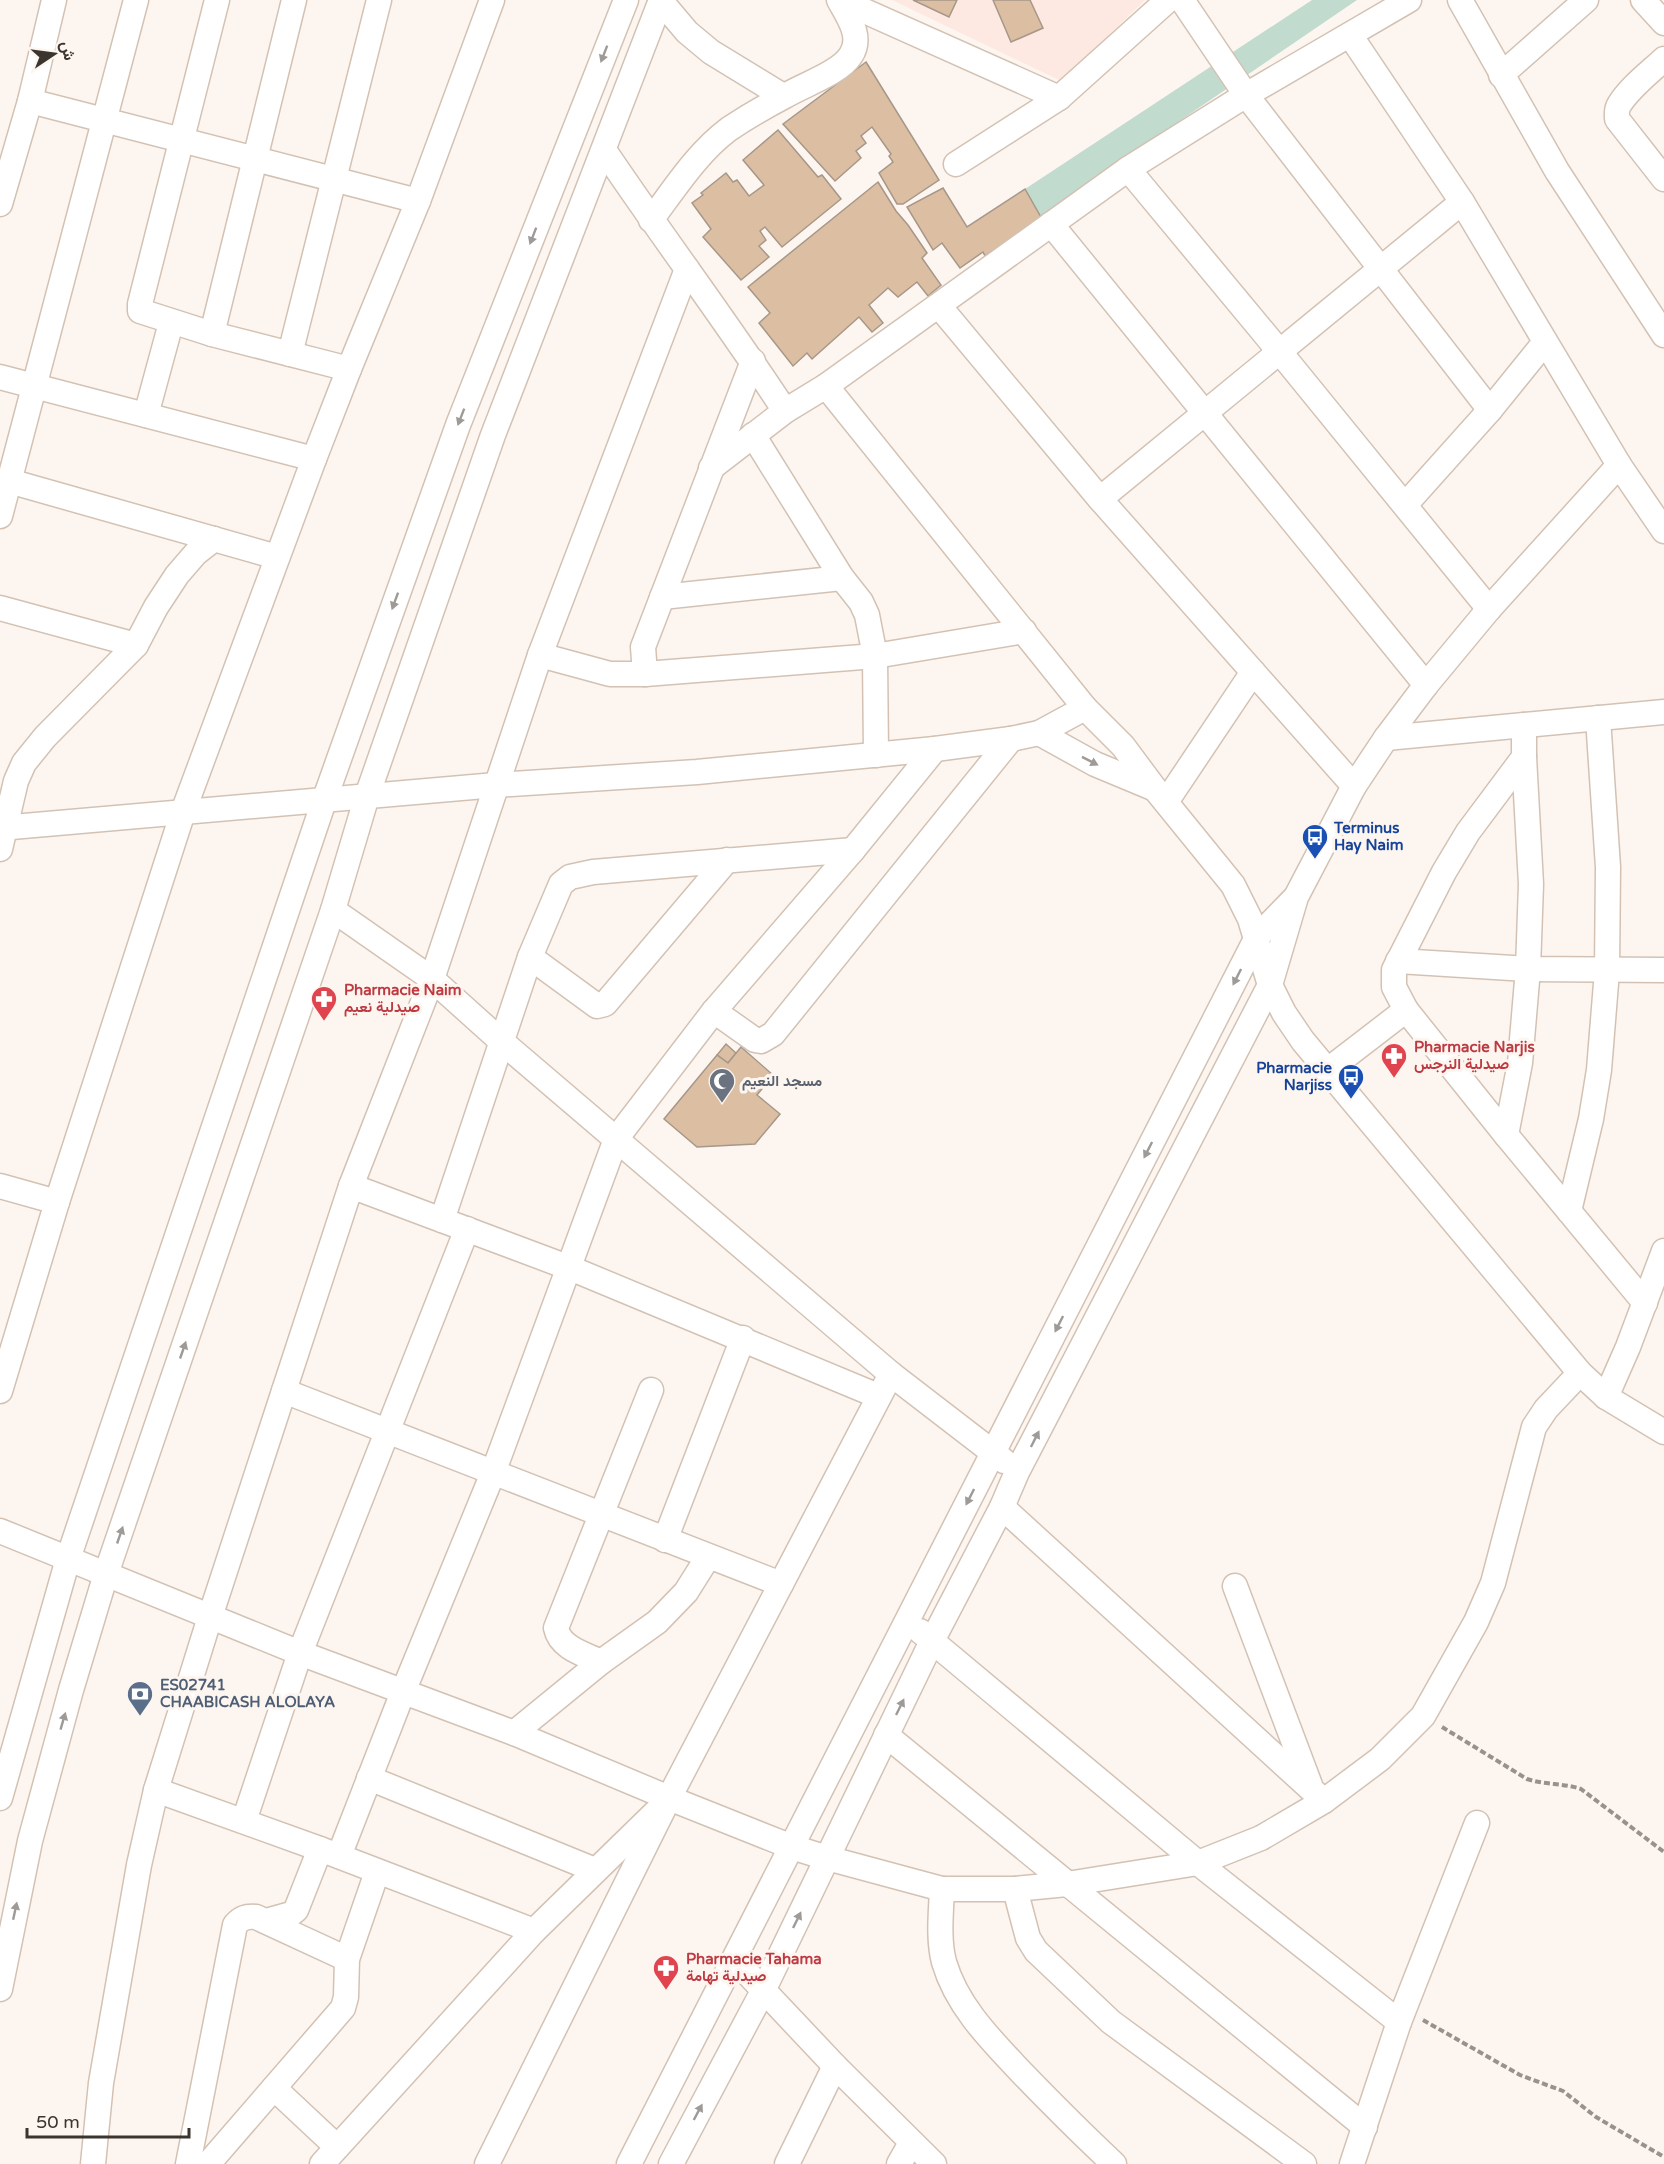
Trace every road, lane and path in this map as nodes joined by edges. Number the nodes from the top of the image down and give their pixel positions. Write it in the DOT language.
graph roads {
  1 [pos="54,0"];
  2 [pos="136,0"];
  3 [pos="217,0"];
  4 [pos="294,0"];
  5 [pos="379,0"];
  6 [pos="492,0"];
  7 [pos="626,0"];
  8 [pos="661,0"];
  9 [pos="840,0"];
  10 [pos="1168,0"];
  11 [pos="1182,0"];
  12 [pos="1409,0"];
  13 [pos="1460,0"];
  14 [pos="1586,0"];
  15 [pos="1642,0"];
  16 [pos="1664,23"];
  17 [pos="1350,35"];
  18 [pos="1664,59"];
  19 [pos="1501,75"];
  20 [pos="1246,95"];
  21 [pos="783,96"];
  22 [pos="1059,98"];
  23 [pos="30,101"];
  24 [pos="104,120"];
  25 [pos="183,140"];
  26 [pos="604,150"];
  27 [pos="256,159"];
  28 [pos="956,165"];
  29 [pos="1128,169"];
  30 [pos="333,179"];
  31 [pos="1664,179"];
  32 [pos="418,201"];
  33 [pos="1462,202"];
  34 [pos="0,204"];
  35 [pos="651,220"];
  36 [pos="1051,224"];
  37 [pos="1379,268"];
  38 [pos="687,269"];
  39 [pos="939,306"];
  40 [pos="171,323"];
  41 [pos="212,334"];
  42 [pos="1664,335"];
  43 [pos="1545,342"];
  44 [pos="1279,351"];
  45 [pos="290,354"];
  46 [pos="753,361"];
  47 [pos="349,369"];
  48 [pos="0,377"];
  49 [pos="34,386"];
  50 [pos="826,386"];
  51 [pos="1490,410"];
  52 [pos="785,411"];
  53 [pos="1204,413"];
  54 [pos="146,415"];
  55 [pos="753,435"];
  56 [pos="314,459"];
  57 [pos="1619,465"];
  58 [pos="711,468"];
  59 [pos="9,481"];
  60 [pos="1100,499"];
  61 [pos="1405,505"];
  62 [pos="0,516"];
  63 [pos="1664,531"];
  64 [pos="214,539"];
  65 [pos="277,557"];
  66 [pos="842,578"];
  67 [pos="662,597"];
  68 [pos="0,608"];
  69 [pos="1489,609"];
  70 [pos="1024,631"];
  71 [pos="136,645"];
  72 [pos="540,655"];
  73 [pos="875,656"];
  74 [pos="1253,672"];
  75 [pos="645,674"];
  76 [pos="1426,685"];
  77 [pos="1084,708"];
  78 [pos="1664,712"];
  79 [pos="1598,718"];
  80 [pos="1524,725"];
  81 [pos="1039,733"];
  82 [pos="1386,738"];
  83 [pos="1011,739"];
  84 [pos="935,749"];
  85 [pos="876,755"];
  86 [pos="1524,757"];
  87 [pos="496,785"];
  88 [pos="1354,786"];
  89 [pos="367,796"];
  90 [pos="1160,796"];
  91 [pos="324,801"];
  92 [pos="183,812"];
  93 [pos="2,835"];
  94 [pos="853,850"];
  95 [pos="727,860"];
  96 [pos="1296,897"];
  97 [pos="333,910"];
  98 [pos="1257,937"];
  99 [pos="530,957"];
  100 [pos="1398,961"];
  101 [pos="1528,969"];
  102 [pos="1664,970"];
  103 [pos="1607,971"];
  104 [pos="432,979"];
  105 [pos="1270,986"];
  106 [pos="1406,1010"];
  107 [pos="714,1011"];
  108 [pos="501,1041"];
  109 [pos="1328,1070"];
  110 [pos="1506,1135"];
  111 [pos="616,1139"];
  112 [pos="0,1186"];
  113 [pos="351,1186"];
  114 [pos="57,1202"];
  115 [pos="1569,1211"];
  116 [pos="442,1220"];
  117 [pos="467,1229"];
  118 [pos="1664,1251"];
  119 [pos="570,1268"];
  120 [pos="1645,1304"];
  121 [pos="743,1338"];
  122 [pos="1580,1373"];
  123 [pos="891,1374"];
  124 [pos="651,1390"];
  125 [pos="0,1391"];
  126 [pos="284,1391"];
  127 [pos="878,1396"];
  128 [pos="1606,1397"];
  129 [pos="387,1430"];
  130 [pos="1664,1432"];
  131 [pos="993,1452"];
  132 [pos="1017,1472"];
  133 [pos="493,1473"];
  134 [pos="1002,1507"];
  135 [pos="603,1516"];
  136 [pos="0,1531"];
  137 [pos="665,1540"];
  138 [pos="708,1557"];
  139 [pos="68,1559"];
  140 [pos="106,1574"];
  141 [pos="781,1584"];
  142 [pos="1235,1586"];
  143 [pos="210,1617"];
  144 [pos="906,1620"];
  145 [pos="932,1641"];
  146 [pos="300,1653"];
  147 [pos="601,1662"];
  148 [pos="403,1692"];
  149 [pos="1423,1716"];
  150 [pos="514,1733"];
  151 [pos="886,1735"];
  152 [pos="369,1778"];
  153 [pos="156,1790"];
  154 [pos="1318,1795"];
  155 [pos="0,1798"];
  156 [pos="669,1798"];
  157 [pos="244,1821"];
  158 [pos="1477,1823"];
  159 [pos="792,1846"];
  160 [pos="330,1852"];
  161 [pos="1664,1852"];
  162 [pos="827,1858"];
  163 [pos="1198,1863"];
  164 [pos="595,1870"];
  165 [pos="377,1872"];
  166 [pos="1067,1884"];
  167 [pos="942,1889"];
  168 [pos="1015,1889"];
  169 [pos="266,1921"];
  170 [pos="534,1931"];
  171 [pos="347,1959"];
  172 [pos="735,1960"];
  173 [pos="0,1989"];
  174 [pos="763,1991"];
  175 [pos="1402,2016"];
  176 [pos="835,2066"];
  177 [pos="274,2088"];
  178 [pos="1365,2127"];
  179 [pos="911,2143"];
  180 [pos="329,2155"];
  181 [pos="1664,2157"];
  182 [pos="93,2164"];
  183 [pos="188,2164"];
  184 [pos="208,2164"];
  185 [pos="488,2164"];
  186 [pos="629,2164"];
  187 [pos="671,2164"];
  188 [pos="787,2164"];
  189 [pos="899,2164"];
  190 [pos="934,2164"];
  191 [pos="1114,2164"];
  192 [pos="1304,2164"];
  193 [pos="1352,2164"];
  1 -- 23 [label="street"];
  2 -- 24 [label="street"];
  3 -- 25 [label="street"];
  4 -- 27 [label="street"];
  5 -- 30 [label="street"];
  6 -- 32 [label="street"];
  7 -- 91 [label="street, one-way"];
  8 -- 21 [label="street"];
  8 -- 26 [label="street"];
  9 -- 21 [label="street"];
  9 -- 22 [label="street"];
  10 -- 22 [label="street"];
  11 -- 20 [label="street"];
  12 -- 17 [label="street"];
  13 -- 19 [label="street"];
  14 -- 19 [label="street"];
  15 -- 16 [label="street"];
  17 -- 20 [label="street"];
  17 -- 33 [label="street"];
  18 -- 31 [label="street"];
  19 -- 42 [label="street"];
  20 -- 29 [label="street"];
  20 -- 37 [label="street"];
  21 -- 35 [label="street"];
  22 -- 28 [label="street"];
  23 -- 24 [label="street"];
  23 -- 34 [label="street"];
  24 -- 25 [label="street"];
  24 -- 49 [label="street"];
  25 -- 27 [label="street"];
  25 -- 40 [label="street"];
  26 -- 35 [label="street"];
  26 -- 89 [label="street"];
  27 -- 30 [label="street"];
  27 -- 41 [label="street"];
  29 -- 36 [label="street"];
  29 -- 44 [label="street"];
  30 -- 32 [label="street"];
  30 -- 45 [label="street"];
  32 -- 47 [label="street"];
  33 -- 37 [label="street"];
  33 -- 43 [label="street"];
  35 -- 38 [label="street"];
  36 -- 39 [label="street"];
  36 -- 53 [label="street"];
  37 -- 44 [label="street"];
  37 -- 51 [label="street"];
  38 -- 46 [label="street"];
  38 -- 72 [label="street"];
  39 -- 50 [label="street"];
  39 -- 60 [label="street"];
  40 -- 41 [label="street"];
  40 -- 54 [label="street"];
  41 -- 45 [label="street"];
  43 -- 51 [label="street"];
  43 -- 57 [label="street"];
  44 -- 53 [label="street"];
  44 -- 61 [label="street"];
  45 -- 47 [label="street"];
  46 -- 52 [label="street"];
  46 -- 58 [label="street"];
  47 -- 56 [label="street"];
  48 -- 49 [label="street"];
  49 -- 54 [label="street"];
  49 -- 59 [label="street"];
  50 -- 52 [label="street"];
  50 -- 70 [label="street"];
  51 -- 61 [label="street"];
  52 -- 55 [label="street"];
  53 -- 60 [label="street"];
  53 -- 76 [label="street"];
  54 -- 56 [label="street"];
  55 -- 58 [label="street"];
  55 -- 66 [label="street"];
  56 -- 65 [label="street"];
  57 -- 63 [label="street"];
  57 -- 69 [label="street"];
  58 -- 67 [label="street"];
  59 -- 62 [label="street"];
  59 -- 64 [label="street"];
  60 -- 74 [label="street"];
  61 -- 69 [label="street"];
  64 -- 65 [label="street"];
  64 -- 71 [label="street"];
  65 -- 92 [label="street"];
  66 -- 67 [label="street"];
  66 -- 73 [label="street"];
  67 -- 75 [label="street"];
  68 -- 71 [label="street"];
  69 -- 76 [label="street"];
  70 -- 73 [label="street"];
  70 -- 77 [label="street"];
  71 -- 93 [label="street"];
  72 -- 75 [label="street"];
  72 -- 87 [label="street"];
  73 -- 75 [label="street"];
  73 -- 85 [label="street"];
  74 -- 88 [label="street"];
  74 -- 90 [label="street"];
  76 -- 82 [label="street"];
  77 -- 81 [label="street"];
  77 -- 90 [label="street"];
  78 -- 79 [label="street"];
  79 -- 80 [label="street"];
  79 -- 103 [label="street"];
  80 -- 82 [label="street"];
  80 -- 86 [label="street"];
  81 -- 83 [label="street"];
  81 -- 90 [label="street, one-way"];
  82 -- 88 [label="street"];
  83 -- 84 [label="street"];
  83 -- 107 [label="street"];
  84 -- 85 [label="street"];
  84 -- 94 [label="street"];
  85 -- 87 [label="street"];
  86 -- 100 [label="street"];
  86 -- 101 [label="street"];
  87 -- 89 [label="street"];
  87 -- 104 [label="street"];
  88 -- 96 [label="street"];
  89 -- 91 [label="street"];
  89 -- 97 [label="street"];
  90 -- 98 [label="street"];
  91 -- 92 [label="street"];
  91 -- 139 [label="street"];
  92 -- 93 [label="street"];
  92 -- 114 [label="street"];
  94 -- 95 [label="street"];
  94 -- 107 [label="street"];
  95 -- 99 [label="street"];
  95 -- 99 [label="street"];
  96 -- 98 [label="street"];
  96 -- 105 [label="street"];
  97 -- 104 [label="street"];
  140 -- 97 [label="street, one-way"];
  98 -- 105 [label="street"];
  98 -- 131 [label="street, one-way"];
  99 -- 108 [label="street"];
  100 -- 101 [label="street"];
  100 -- 106 [label="street"];
  101 -- 103 [label="street"];
  101 -- 110 [label="street"];
  102 -- 103 [label="street"];
  103 -- 115 [label="street"];
  104 -- 108 [label="street"];
  104 -- 113 [label="street"];
  105 -- 109 [label="street"];
  132 -- 105 [label="street, one-way"];
  106 -- 109 [label="street"];
  106 -- 110 [label="street"];
  107 -- 111 [label="street"];
  108 -- 111 [label="street"];
  108 -- 116 [label="street"];
  109 -- 122 [label="street"];
  110 -- 115 [label="street"];
  111 -- 119 [label="street"];
  111 -- 123 [label="street"];
  112 -- 114 [label="street"];
  113 -- 116 [label="street"];
  113 -- 126 [label="street"];
  114 -- 125 [label="street"];
  115 -- 120 [label="street"];
  116 -- 117 [label="street"];
  117 -- 119 [label="street"];
  117 -- 129 [label="street"];
  118 -- 120 [label="street"];
  119 -- 121 [label="street"];
  119 -- 133 [label="street"];
  120 -- 128 [label="street"];
  121 -- 127 [label="street"];
  121 -- 137 [label="street"];
  122 -- 128 [label="street"];
  122 -- 149 [label="street"];
  123 -- 127 [label="street"];
  123 -- 131 [label="street"];
  124 -- 135 [label="street"];
  126 -- 129 [label="street"];
  126 -- 143 [label="street"];
  127 -- 141 [label="street"];
  128 -- 130 [label="street"];
  129 -- 133 [label="street"];
  129 -- 146 [label="street"];
  131 -- 132 [label="street"];
  131 -- 144 [label="street, one-way"];
  132 -- 134 [label="street"];
  133 -- 135 [label="street"];
  133 -- 148 [label="street"];
  134 -- 145 [label="street"];
  134 -- 154 [label="street"];
  135 -- 137 [label="street"];
  135 -- 147 [label="street"];
  136 -- 139 [label="street"];
  137 -- 138 [label="street"];
  138 -- 141 [label="street"];
  138 -- 147 [label="street"];
  139 -- 140 [label="street"];
  139 -- 155 [label="street"];
  140 -- 143 [label="street"];
  173 -- 140 [label="street, one-way"];
  141 -- 156 [label="street"];
  142 -- 154 [label="street"];
  143 -- 146 [label="street"];
  143 -- 153 [label="street"];
  144 -- 145 [label="street"];
  144 -- 159 [label="street"];
  151 -- 145 [label="street, one-way"];
  145 -- 163 [label="street"];
  146 -- 148 [label="street"];
  146 -- 157 [label="street"];
  147 -- 150 [label="street"];
  148 -- 150 [label="street"];
  148 -- 152 [label="street"];
  149 -- 154 [label="street"];
  149 -- 161 [label="path"];
  150 -- 156 [label="street"];
  151 -- 162 [label="street"];
  151 -- 166 [label="street"];
  152 -- 160 [label="street"];
  152 -- 164 [label="street"];
  153 -- 157 [label="street"];
  153 -- 182 [label="street"];
  154 -- 163 [label="street"];
  156 -- 159 [label="street"];
  156 -- 164 [label="street"];
  156 -- 185 [label="street"];
  157 -- 160 [label="street"];
  158 -- 175 [label="street"];
  159 -- 162 [label="street"];
  159 -- 172 [label="street"];
  160 -- 165 [label="street"];
  160 -- 169 [label="street"];
  162 -- 167 [label="street"];
  174 -- 162 [label="street, one-way"];
  163 -- 166 [label="street"];
  163 -- 175 [label="street"];
  164 -- 170 [label="street"];
  165 -- 170 [label="street"];
  165 -- 171 [label="street"];
  166 -- 168 [label="street"];
  166 -- 178 [label="street"];
  167 -- 168 [label="street"];
  167 -- 191 [label="street"];
  168 -- 192 [label="street"];
  169 -- 171 [label="street"];
  169 -- 183 [label="street"];
  170 -- 180 [label="street"];
  171 -- 177 [label="street"];
  172 -- 174 [label="street"];
  172 -- 186 [label="street"];
  174 -- 176 [label="street"];
  187 -- 174 [label="street, one-way"];
  175 -- 178 [label="street"];
  175 -- 181 [label="path"];
  176 -- 179 [label="street"];
  176 -- 188 [label="street"];
  177 -- 180 [label="street"];
  177 -- 184 [label="street"];
  178 -- 193 [label="street"];
  179 -- 189 [label="street"];
  179 -- 190 [label="street"];
}
